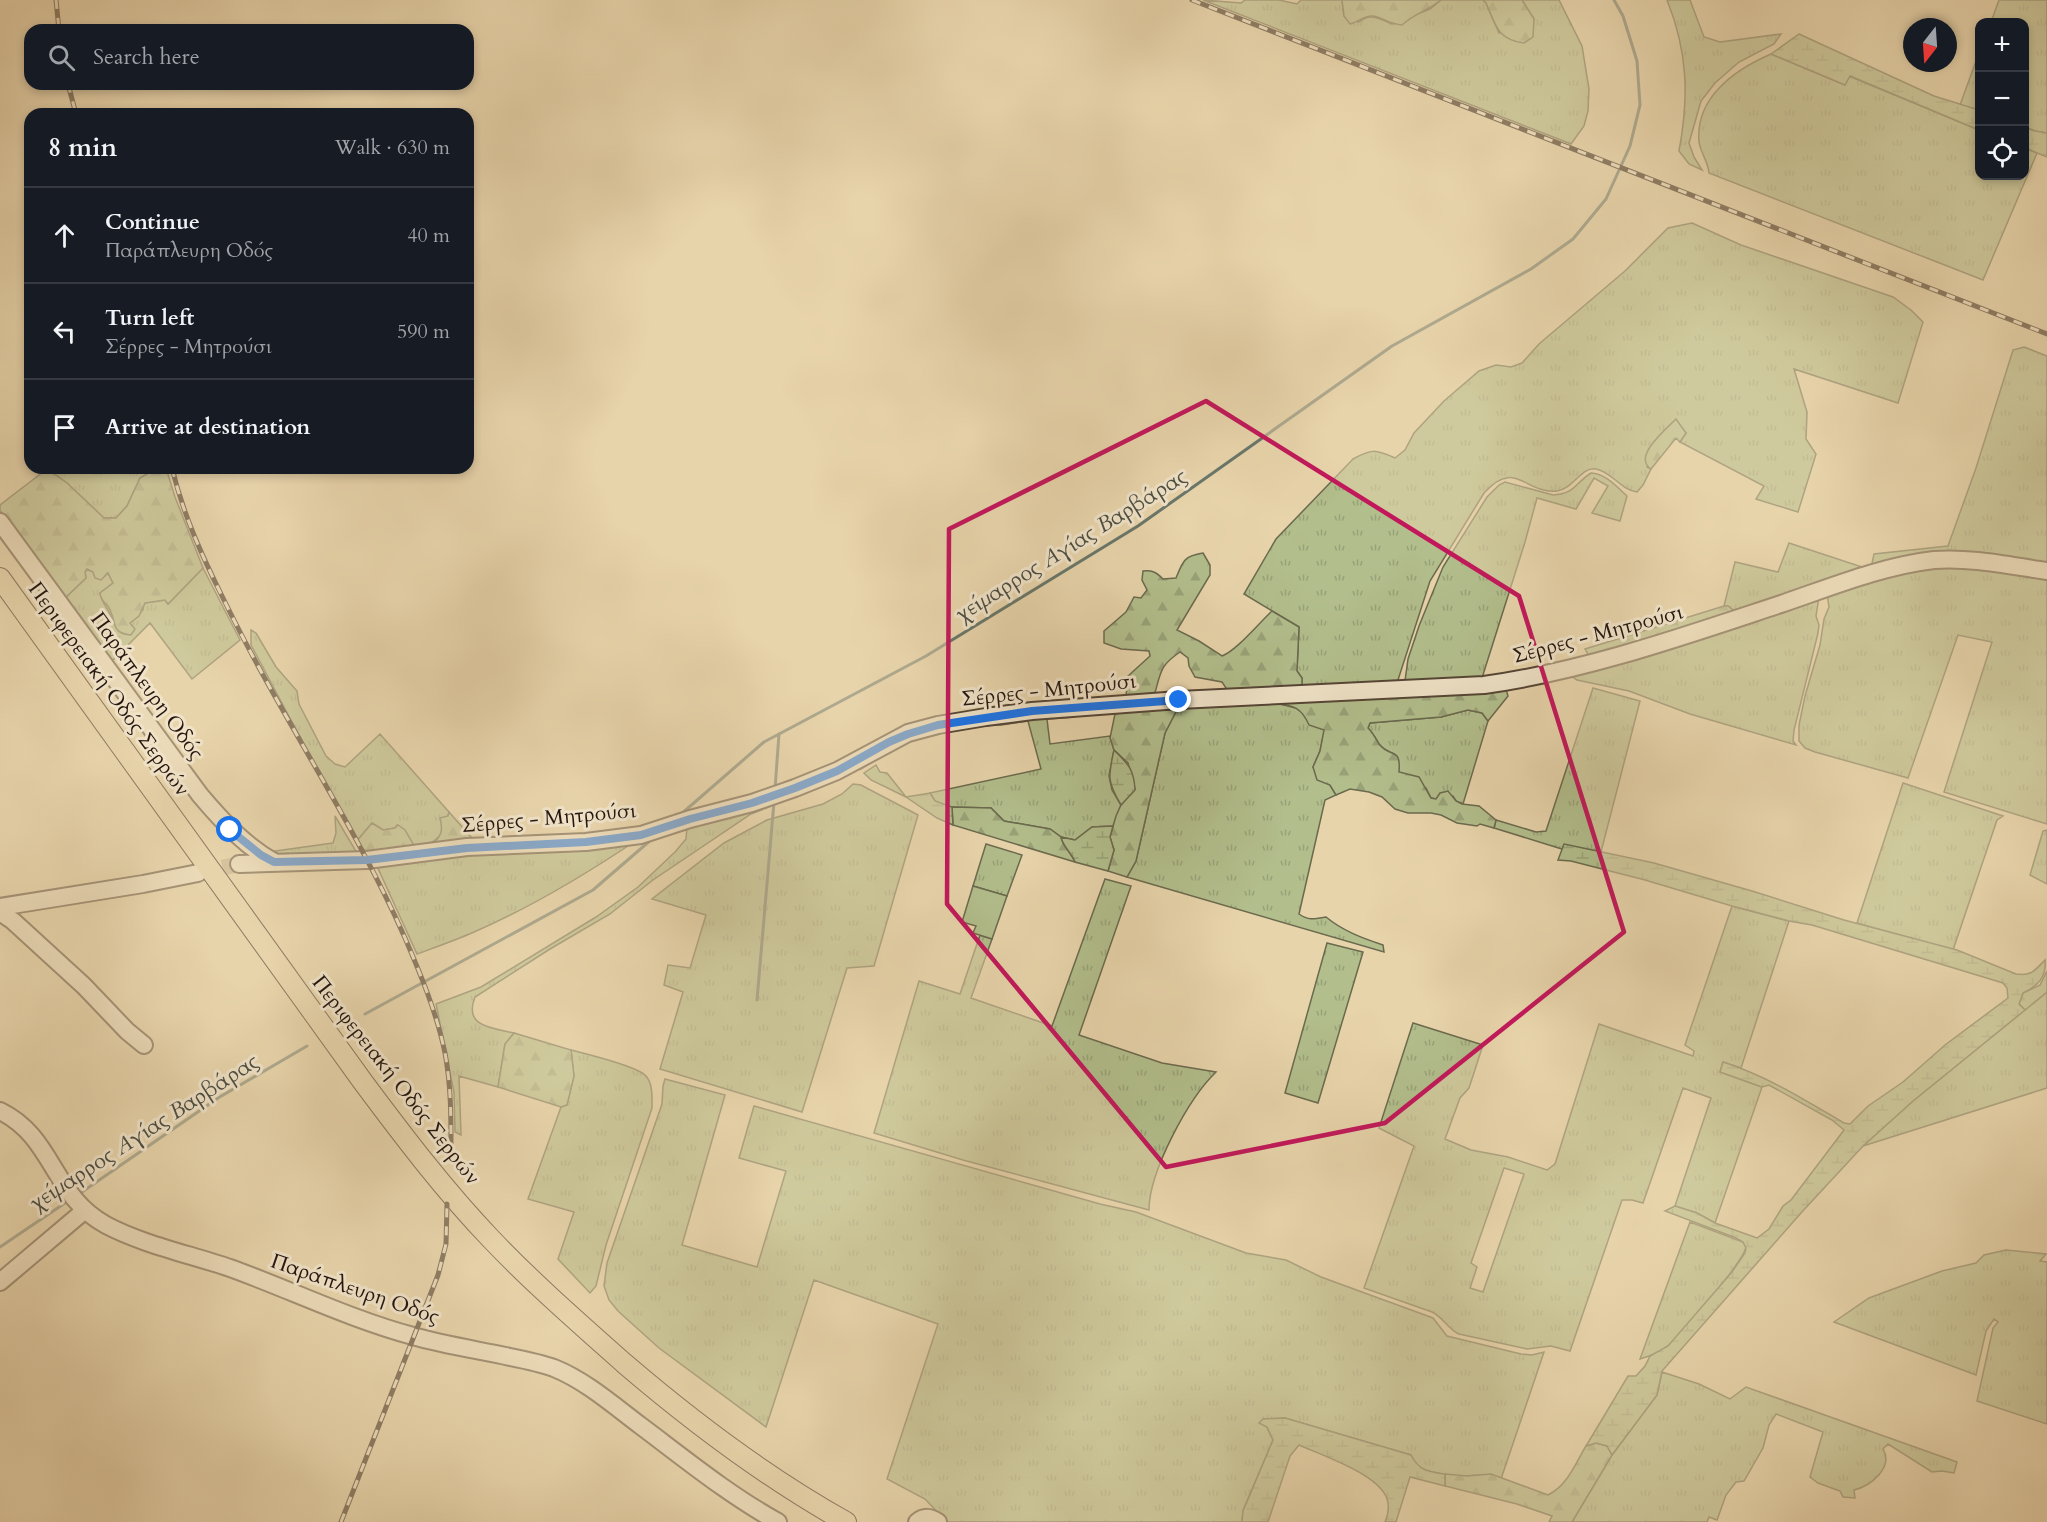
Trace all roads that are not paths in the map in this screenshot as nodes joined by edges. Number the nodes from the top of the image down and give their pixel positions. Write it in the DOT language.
graph roads {
  1 [pos="0,522"];
  2 [pos="2047,571"];
  3 [pos="0,578"];
  4 [pos="274,862"];
  5 [pos="239,864"];
  6 [pos="198,873"];
  7 [pos="0,907"];
  8 [pos="0,912"];
  9 [pos="144,1045"];
  10 [pos="0,1111"];
  11 [pos="80,1208"];
  12 [pos="0,1282"];
  13 [pos="778,1522"];
  14 [pos="846,1522"];
  15 [pos="917,1522"];
  16 [pos="938,1522"];
  1 -- 4 [label="street, Παράπλευρη Οδός"];
  2 -- 4 [label="street, Σέρρες - Μητρούσι"];
  3 -- 14 [label="main road, Περιφερειακή Οδός Σερρών"];
  4 -- 5 [label="street, Σέρρες - Μητρούσι"];
  6 -- 7 [label="street"];
  8 -- 9 [label="street"];
  10 -- 11 [label="street, Παράπλευρη Οδός"];
  11 -- 12 [label="street"];
  11 -- 13 [label="street, Παράπλευρη Οδός"];
  15 -- 16 [label="street"];
}
